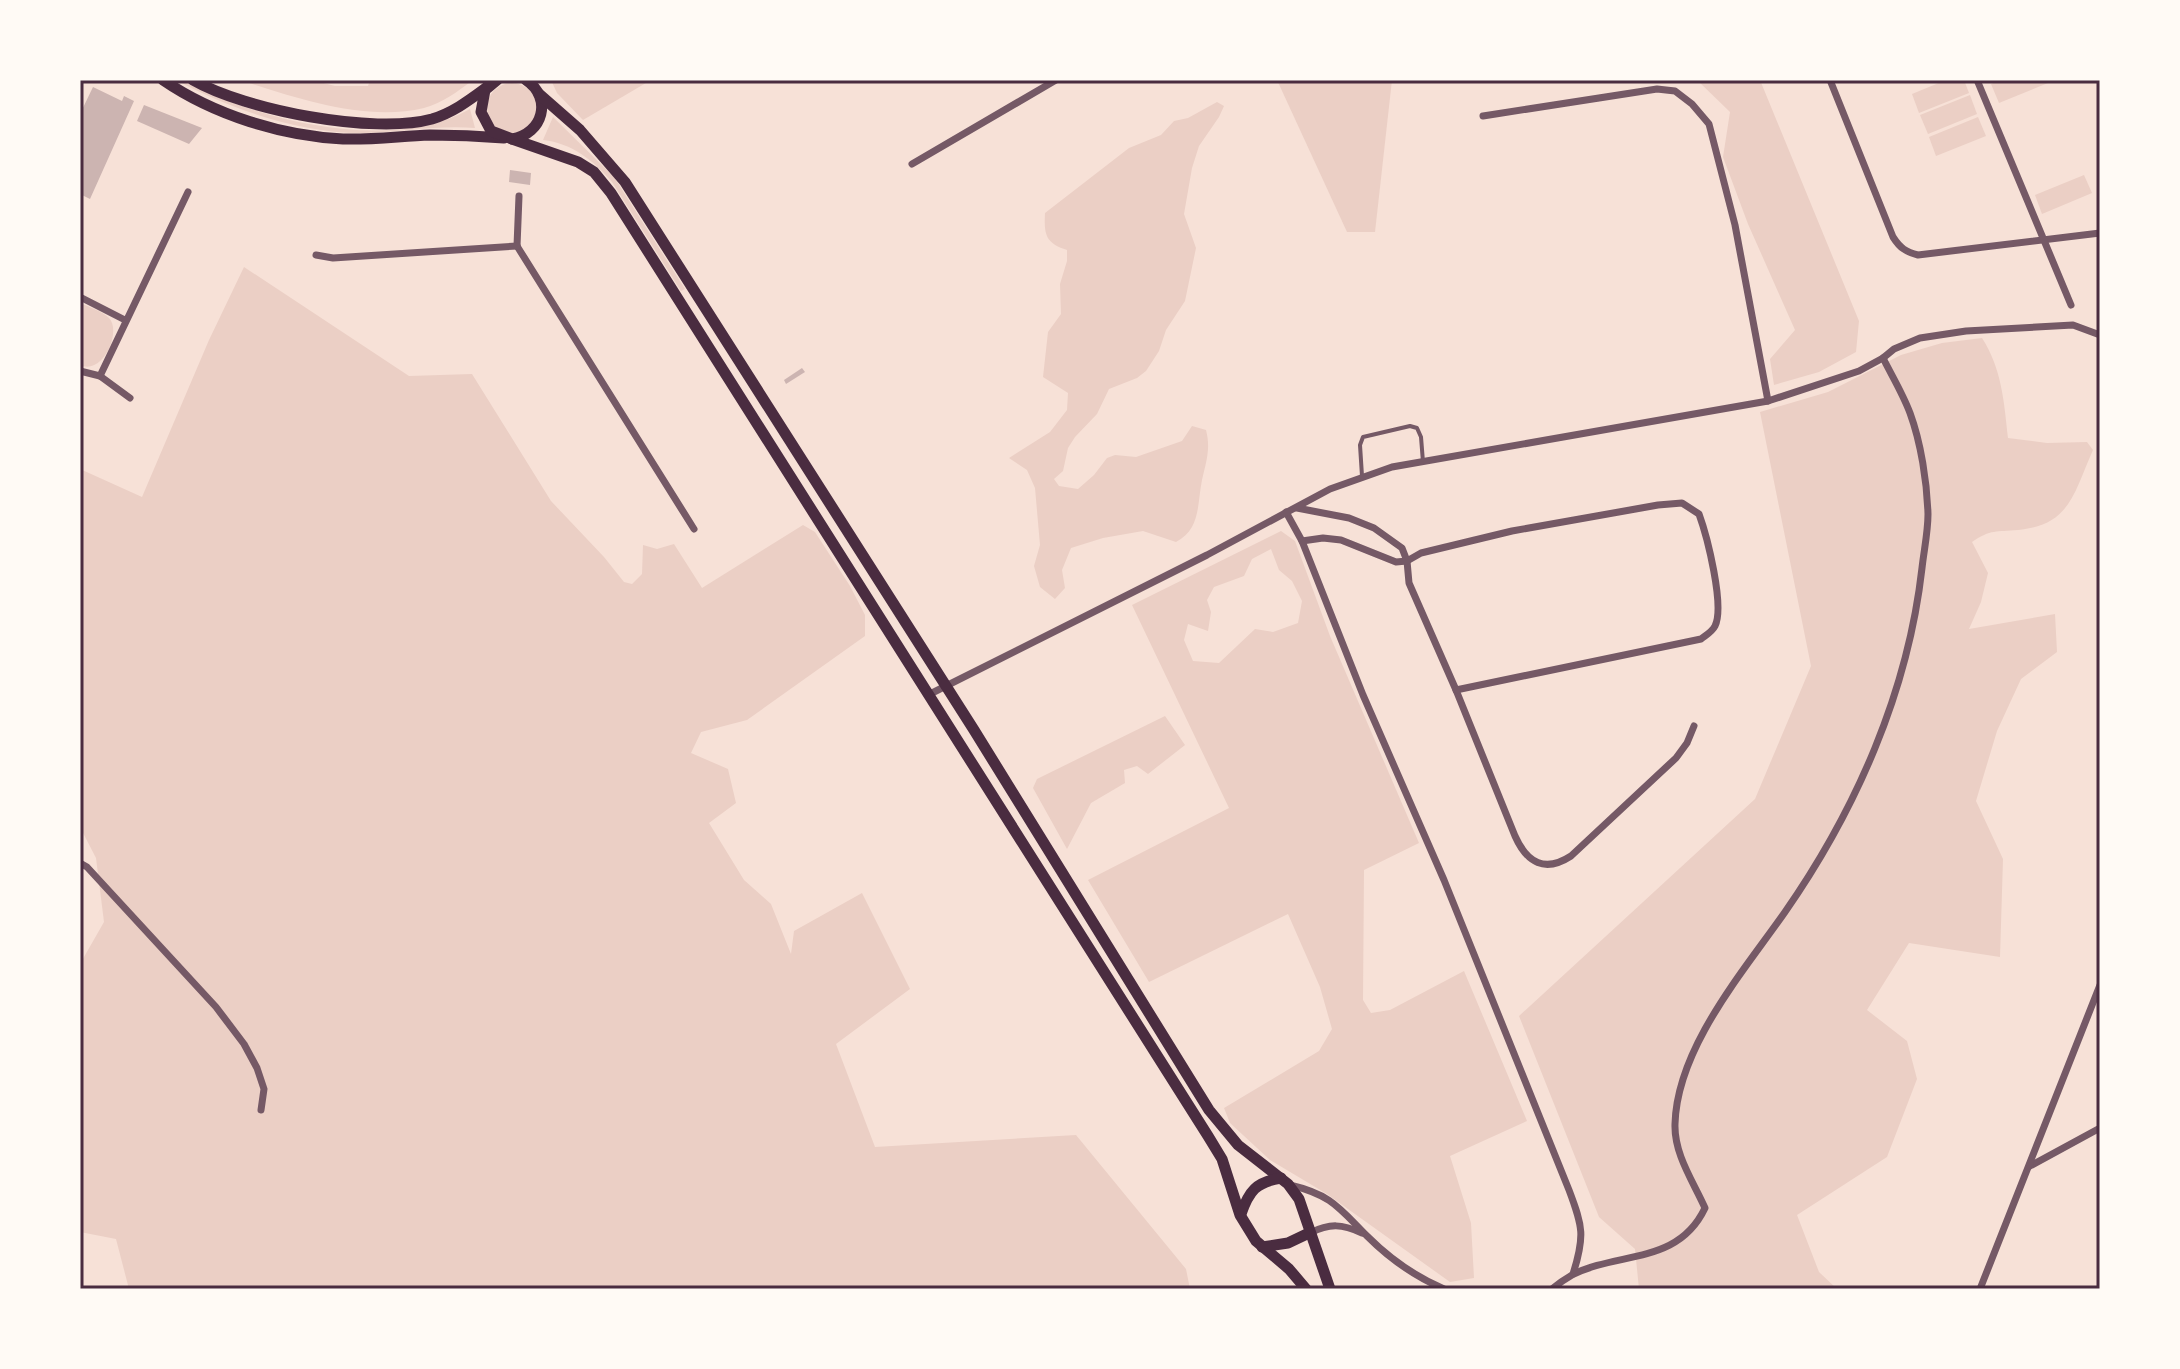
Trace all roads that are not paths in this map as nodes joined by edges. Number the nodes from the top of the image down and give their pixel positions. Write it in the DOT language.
graph roads {
  1 [pos="163,80"];
  2 [pos="193,80"];
  3 [pos="526,80"];
  4 [pos="1056,80"];
  5 [pos="1977,80"];
  6 [pos="1833,81"];
  7 [pos="493,82"];
  8 [pos="539,94"];
  9 [pos="1483,116"];
  10 [pos="508,138"];
  11 [pos="912,164"];
  12 [pos="188,192"];
  13 [pos="519,196"];
  14 [pos="2100,233"];
  15 [pos="2042,241"];
  16 [pos="517,246"];
  17 [pos="316,255"];
  18 [pos="80,297"];
  19 [pos="2071,305"];
  20 [pos="125,320"];
  21 [pos="2098,334"];
  22 [pos="1883,358"];
  23 [pos="80,371"];
  24 [pos="100,376"];
  25 [pos="130,398"];
  26 [pos="1768,401"];
  27 [pos="1423,462"];
  28 [pos="1362,476"];
  29 [pos="1297,508"];
  30 [pos="1286,512"];
  31 [pos="694,529"];
  32 [pos="1302,541"];
  33 [pos="1407,561"];
  34 [pos="945,686"];
  35 [pos="1456,690"];
  36 [pos="930,694"];
  37 [pos="1694,726"];
  38 [pos="80,863"];
  39 [pos="2100,985"];
  40 [pos="261,1110"];
  41 [pos="2100,1128"];
  42 [pos="2036,1149"];
  43 [pos="2058,1152"];
  44 [pos="2030,1166"];
  45 [pos="1284,1181"];
  46 [pos="1240,1215"];
  47 [pos="1309,1233"];
  48 [pos="1367,1236"];
  49 [pos="1261,1247"];
  50 [pos="1573,1274"];
  51 [pos="1306,1289"];
  52 [pos="1330,1289"];
  53 [pos="1444,1289"];
  54 [pos="1552,1289"];
  55 [pos="1980,1289"];
  1 -- 10 [label="main road"];
  2 -- 7 [label="main road"];
  3 -- 8 [label="main road"];
  4 -- 11 [label="street"];
  5 -- 15 [label="street"];
  6 -- 15 [label="street"];
  7 -- 10 [label="main road"];
  8 -- 10 [label="main road"];
  8 -- 34 [label="main road"];
  9 -- 26 [label="street"];
  10 -- 36 [label="main road"];
  12 -- 20 [label="street"];
  13 -- 16 [label="street"];
  14 -- 15 [label="street"];
  15 -- 19 [label="street"];
  16 -- 17 [label="street"];
  16 -- 31 [label="street"];
  18 -- 20 [label="street"];
  20 -- 24 [label="street"];
  21 -- 22 [label="street"];
  22 -- 26 [label="street"];
  22 -- 50 [label="street"];
  23 -- 24 [label="street"];
  24 -- 25 [label="street"];
  26 -- 27 [label="street"];
  27 -- 28 [label="street"];
  27 -- 28 [label="lane"];
  28 -- 29 [label="street"];
  29 -- 30 [label="street"];
  29 -- 33 [label="street"];
  30 -- 32 [label="street"];
  30 -- 34 [label="street"];
  32 -- 33 [label="street"];
  32 -- 50 [label="street"];
  33 -- 35 [label="street"];
  33 -- 35 [label="street"];
  34 -- 36 [label="street"];
  34 -- 45 [label="main road"];
  35 -- 37 [label="street"];
  36 -- 46 [label="main road"];
  38 -- 40 [label="street"];
  39 -- 42 [label="street"];
  41 -- 43 [label="street"];
  42 -- 43 [label="street"];
  42 -- 44 [label="street"];
  43 -- 44 [label="street"];
  44 -- 55 [label="street"];
  45 -- 46 [label="main road"];
  45 -- 47 [label="main road"];
  45 -- 48 [label="street"];
  46 -- 49 [label="main road"];
  47 -- 48 [label="street"];
  47 -- 49 [label="main road"];
  47 -- 52 [label="main road"];
  48 -- 53 [label="street"];
  49 -- 51 [label="main road"];
  50 -- 54 [label="street"];
}
